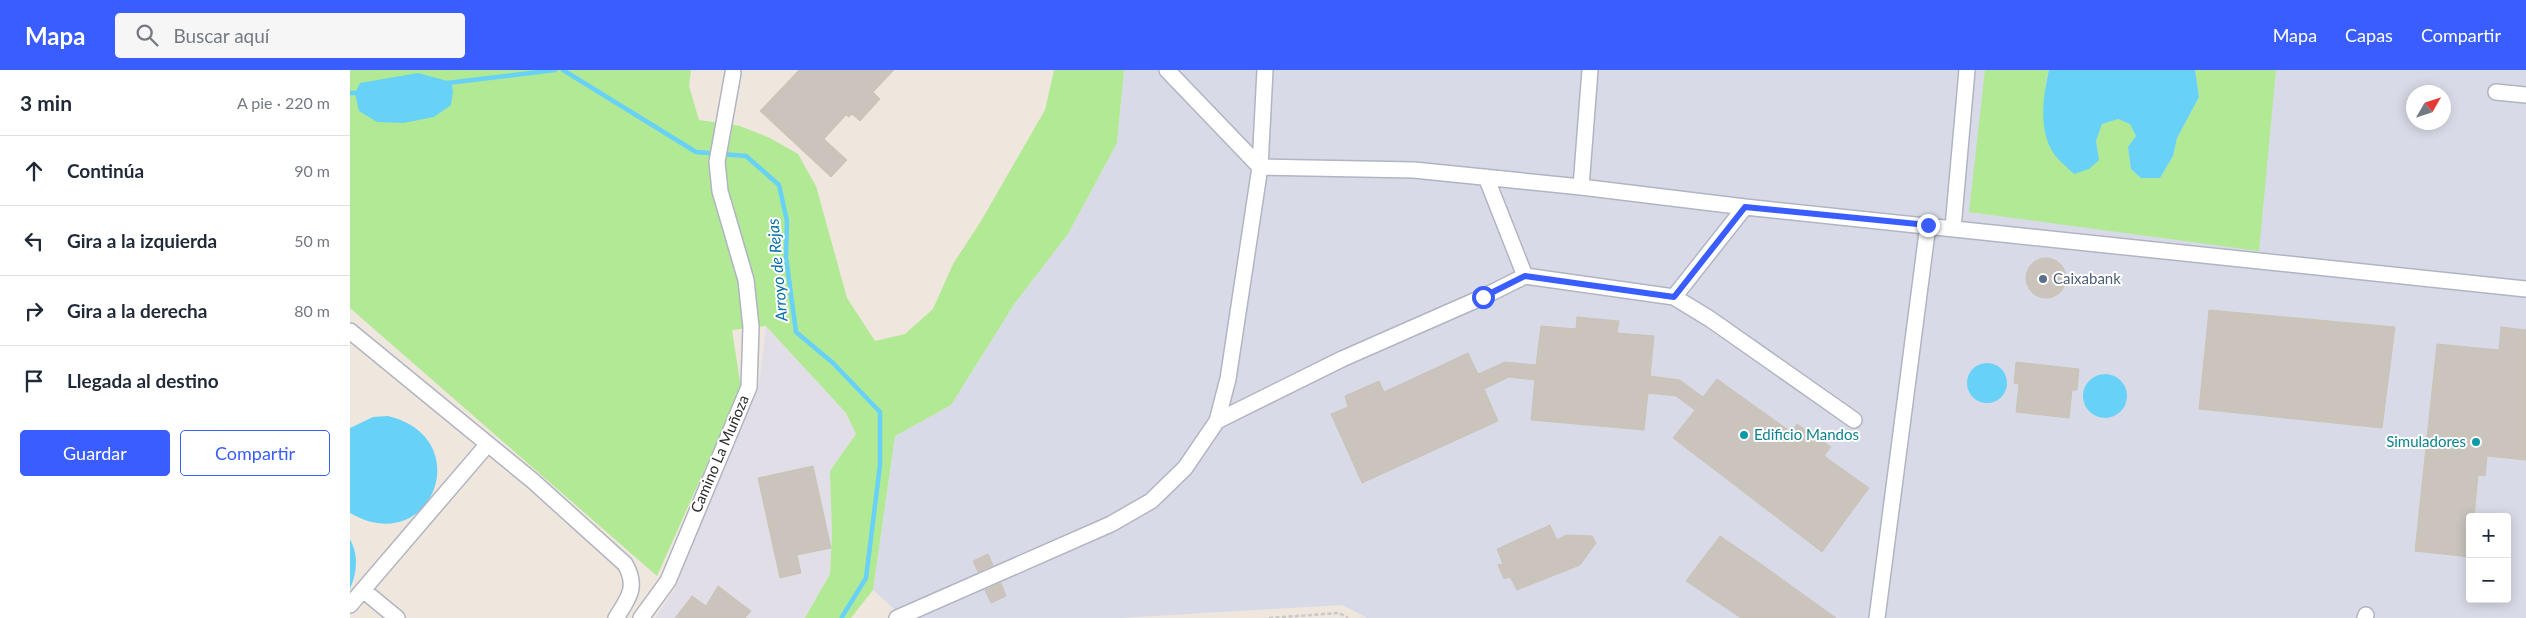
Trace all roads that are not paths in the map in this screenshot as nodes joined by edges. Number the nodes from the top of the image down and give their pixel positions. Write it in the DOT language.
graph roads {
  1 [pos="1167,70"];
  2 [pos="1265,70"];
  3 [pos="1590,70"];
  4 [pos="1967,70"];
  5 [pos="733,72"];
  6 [pos="2496,92"];
  7 [pos="2526,95"];
  8 [pos="1260,167"];
  9 [pos="1486,177"];
  10 [pos="1582,186"];
  11 [pos="1745,207"];
  12 [pos="1928,225"];
  13 [pos="1953,228"];
  14 [pos="1525,276"];
  15 [pos="2526,289"];
  16 [pos="1674,297"];
  17 [pos="350,330"];
  18 [pos="1854,420"];
  19 [pos="1217,421"];
  20 [pos="487,445"];
  21 [pos="363,590"];
  22 [pos="350,605"];
  23 [pos="397,618"];
  24 [pos="616,618"];
  25 [pos="641,618"];
  26 [pos="897,618"];
  27 [pos="1877,618"];
  1 -- 8 [label="lane"];
  2 -- 8 [label="lane"];
  3 -- 10 [label="lane"];
  4 -- 13 [label="lane"];
  5 -- 25 [label="lane, Camino La Muñoza"];
  6 -- 7 [label="lane"];
  8 -- 9 [label="lane"];
  8 -- 19 [label="lane"];
  9 -- 10 [label="lane"];
  9 -- 14 [label="lane"];
  10 -- 11 [label="lane"];
  11 -- 12 [label="lane"];
  11 -- 16 [label="lane"];
  12 -- 13 [label="lane"];
  12 -- 27 [label="lane"];
  13 -- 15 [label="lane"];
  14 -- 16 [label="lane"];
  14 -- 19 [label="lane"];
  16 -- 18 [label="lane"];
  17 -- 20 [label="lane"];
  19 -- 26 [label="lane"];
  20 -- 21 [label="lane"];
  20 -- 24 [label="lane"];
  21 -- 22 [label="lane"];
  21 -- 23 [label="lane"];
}
